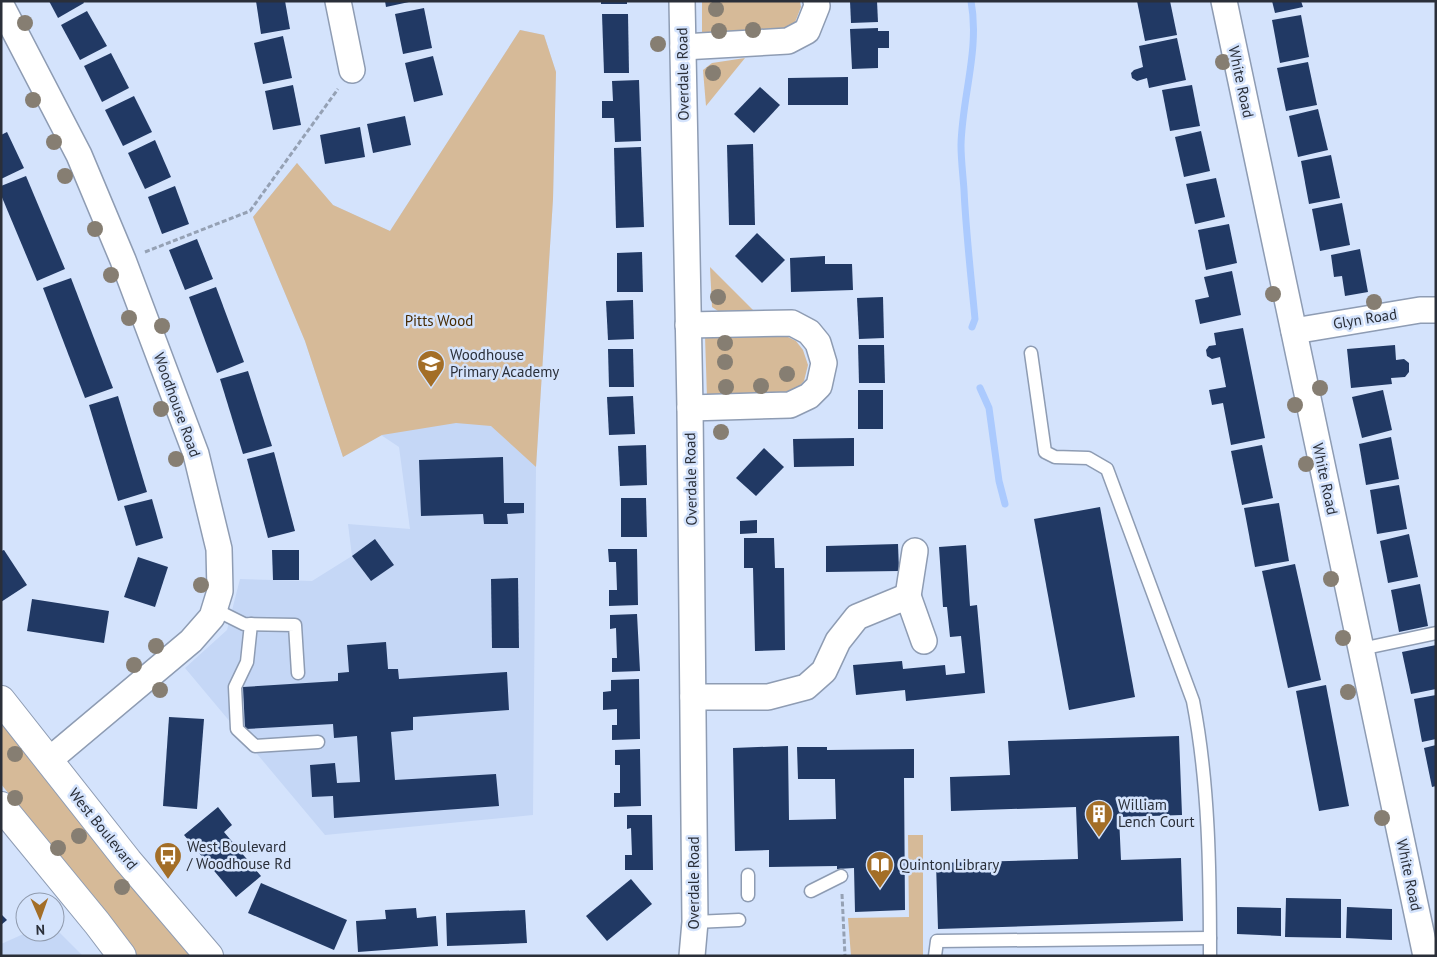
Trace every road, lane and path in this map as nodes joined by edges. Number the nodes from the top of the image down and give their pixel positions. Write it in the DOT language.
graph roads {
  1 [pos="338,1"];
  2 [pos="682,1"];
  3 [pos="816,1"];
  4 [pos="1224,1"];
  5 [pos="1,5"];
  6 [pos="683,47"];
  7 [pos="352,70"];
  8 [pos="123,260"];
  9 [pos="1436,310"];
  10 [pos="688,326"];
  11 [pos="1294,331"];
  12 [pos="1030,353"];
  13 [pos="690,408"];
  14 [pos="915,550"];
  15 [pos="908,596"];
  16 [pos="214,609"];
  17 [pos="251,624"];
  18 [pos="1436,633"];
  19 [pos="924,641"];
  20 [pos="1361,649"];
  21 [pos="298,673"];
  22 [pos="693,697"];
  23 [pos="1,700"];
  24 [pos="318,742"];
  25 [pos="48,761"];
  26 [pos="1,806"];
  27 [pos="748,875"];
  28 [pos="842,876"];
  29 [pos="811,891"];
  30 [pos="748,895"];
  31 [pos="740,920"];
  32 [pos="695,922"];
  33 [pos="1210,938"];
  34 [pos="122,956"];
  35 [pos="209,956"];
  36 [pos="692,956"];
  37 [pos="845,956"];
  38 [pos="935,956"];
  39 [pos="1210,956"];
  40 [pos="1426,956"];
  1 -- 7 [label="street"];
  2 -- 6 [label="street, Overdale Road"];
  3 -- 6 [label="street"];
  4 -- 11 [label="street, White Road"];
  5 -- 8 [label="street, Woodhouse Road"];
  6 -- 10 [label="street, Overdale Road"];
  7 -- 8 [label="path"];
  8 -- 16 [label="street, Woodhouse Road"];
  9 -- 11 [label="street, Glyn Road"];
  10 -- 13 [label="street, Overdale Road"];
  10 -- 13 [label="street"];
  11 -- 20 [label="street, White Road"];
  12 -- 33 [label="lane"];
  13 -- 22 [label="street, Overdale Road"];
  14 -- 15 [label="street"];
  15 -- 19 [label="street"];
  15 -- 22 [label="street"];
  16 -- 17 [label="lane"];
  16 -- 25 [label="street, Woodhouse Road"];
  17 -- 21 [label="lane"];
  17 -- 24 [label="lane"];
  18 -- 20 [label="lane"];
  20 -- 40 [label="street, White Road"];
  22 -- 32 [label="street, Overdale Road"];
  23 -- 25 [label="main road, West Boulevard"];
  25 -- 35 [label="main road, West Boulevard"];
  26 -- 34 [label="main road"];
  27 -- 30 [label="lane"];
  28 -- 29 [label="lane"];
  28 -- 37 [label="path"];
  31 -- 32 [label="lane"];
  32 -- 36 [label="street, Overdale Road"];
  33 -- 38 [label="lane"];
  33 -- 39 [label="lane"];
}
